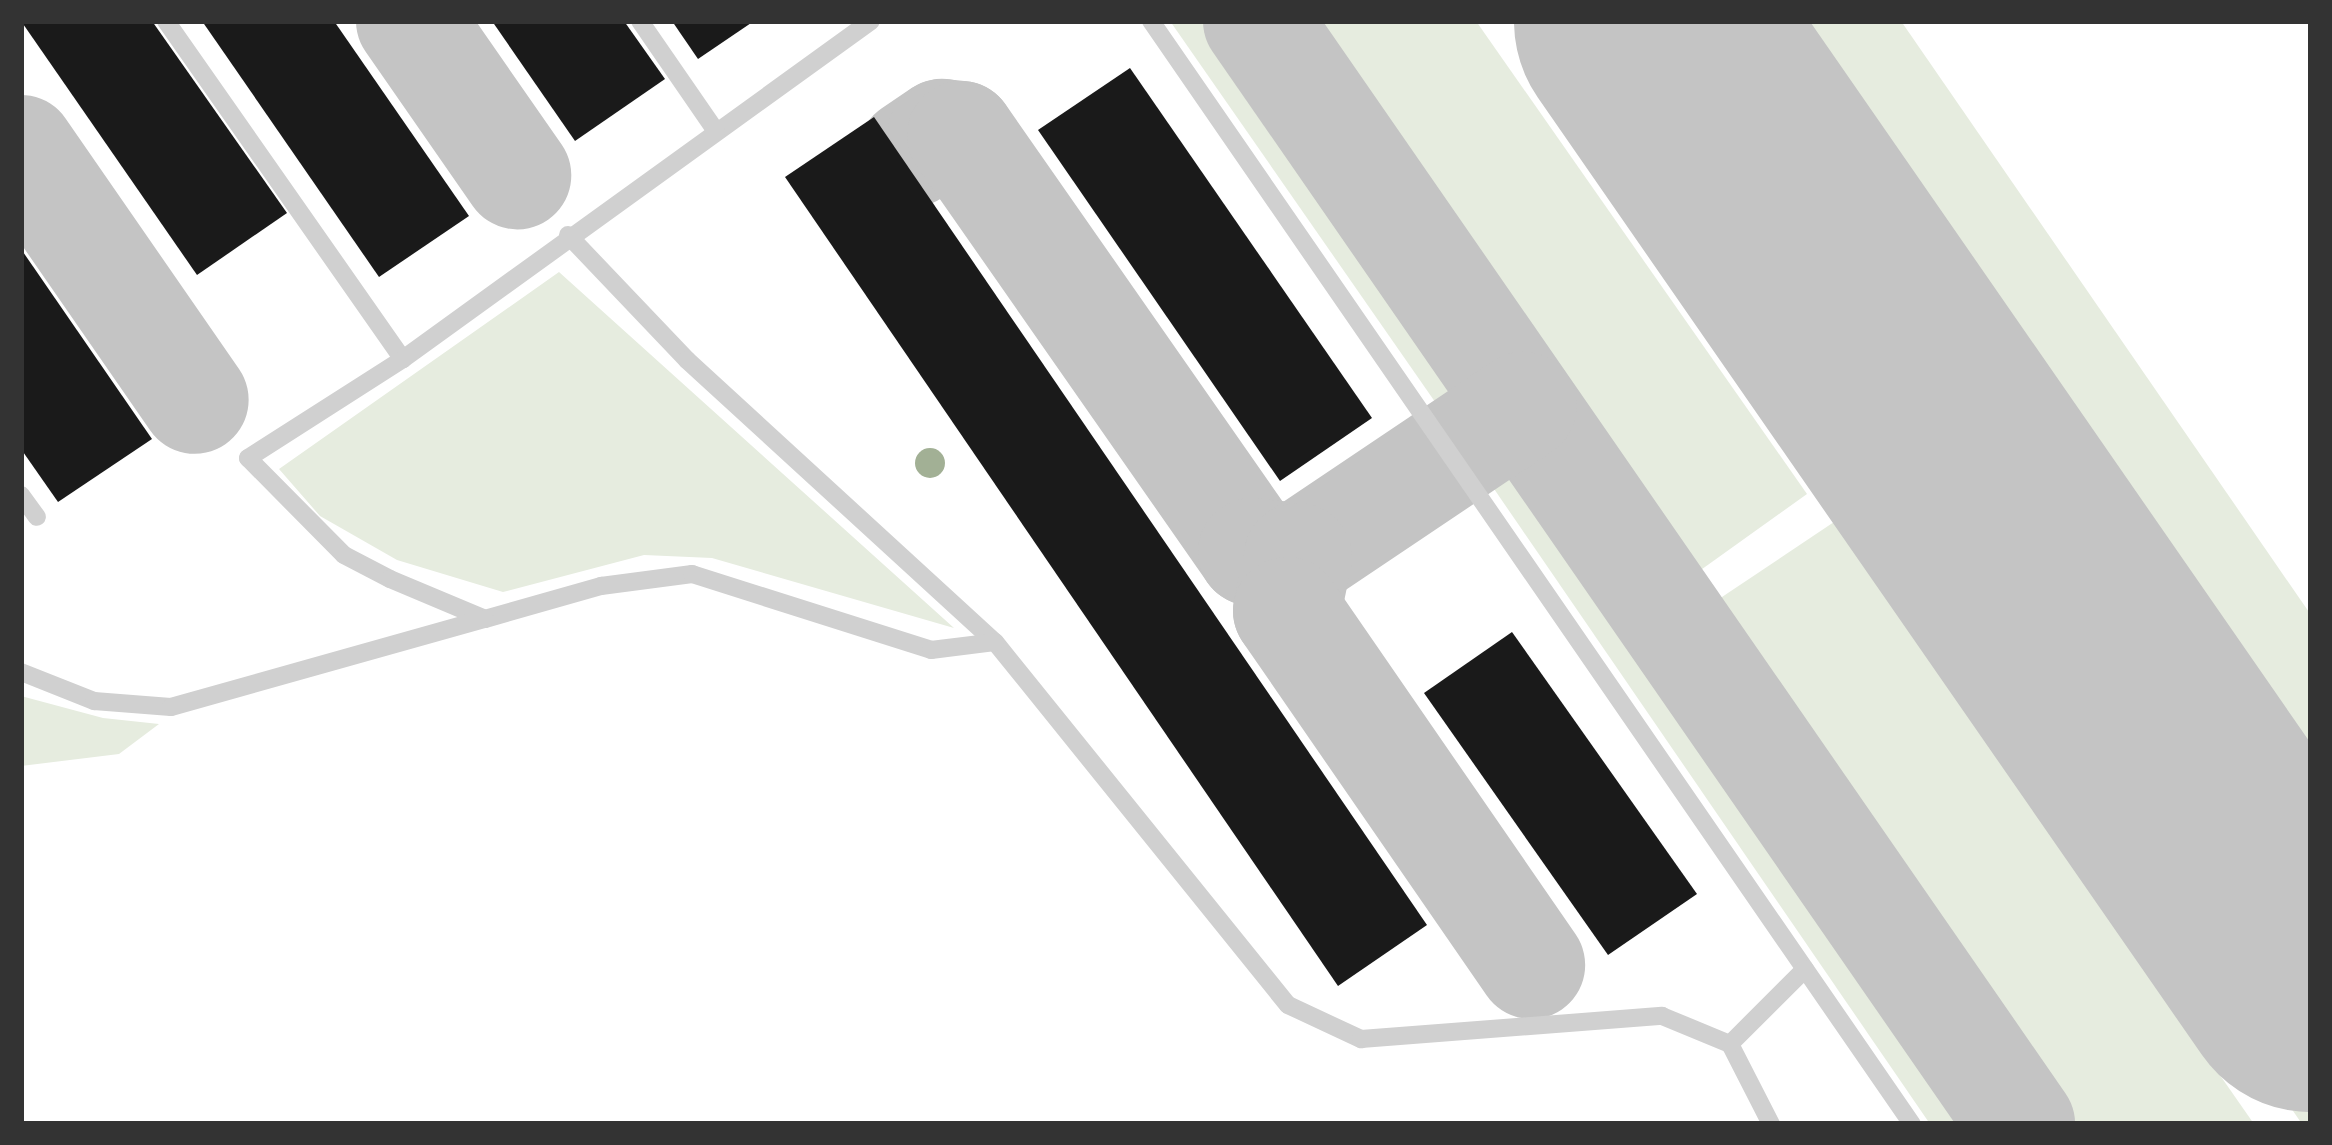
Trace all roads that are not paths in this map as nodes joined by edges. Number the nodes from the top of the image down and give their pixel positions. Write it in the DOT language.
graph roads {
  1 [pos="166,21"];
  2 [pos="640,21"];
  3 [pos="871,21"];
  4 [pos="1151,21"];
  5 [pos="716,130"];
  6 [pos="568,235"];
  7 [pos="403,359"];
  8 [pos="21,495"];
  9 [pos="37,517"];
  10 [pos="485,619"];
  11 [pos="995,642"];
  12 [pos="21,672"];
  13 [pos="1805,969"];
  14 [pos="1730,1044"];
  15 [pos="1771,1124"];
  16 [pos="1912,1124"];
  1 -- 7 [label="lane"];
  2 -- 5 [label="lane"];
  3 -- 5 [label="lane"];
  4 -- 13 [label="lane"];
  5 -- 6 [label="lane"];
  6 -- 7 [label="lane"];
  6 -- 11 [label="lane"];
  7 -- 10 [label="lane"];
  8 -- 9 [label="lane"];
  10 -- 11 [label="lane"];
  10 -- 12 [label="lane"];
  11 -- 14 [label="lane"];
  13 -- 14 [label="lane"];
  13 -- 16 [label="lane"];
  14 -- 15 [label="lane"];
}
